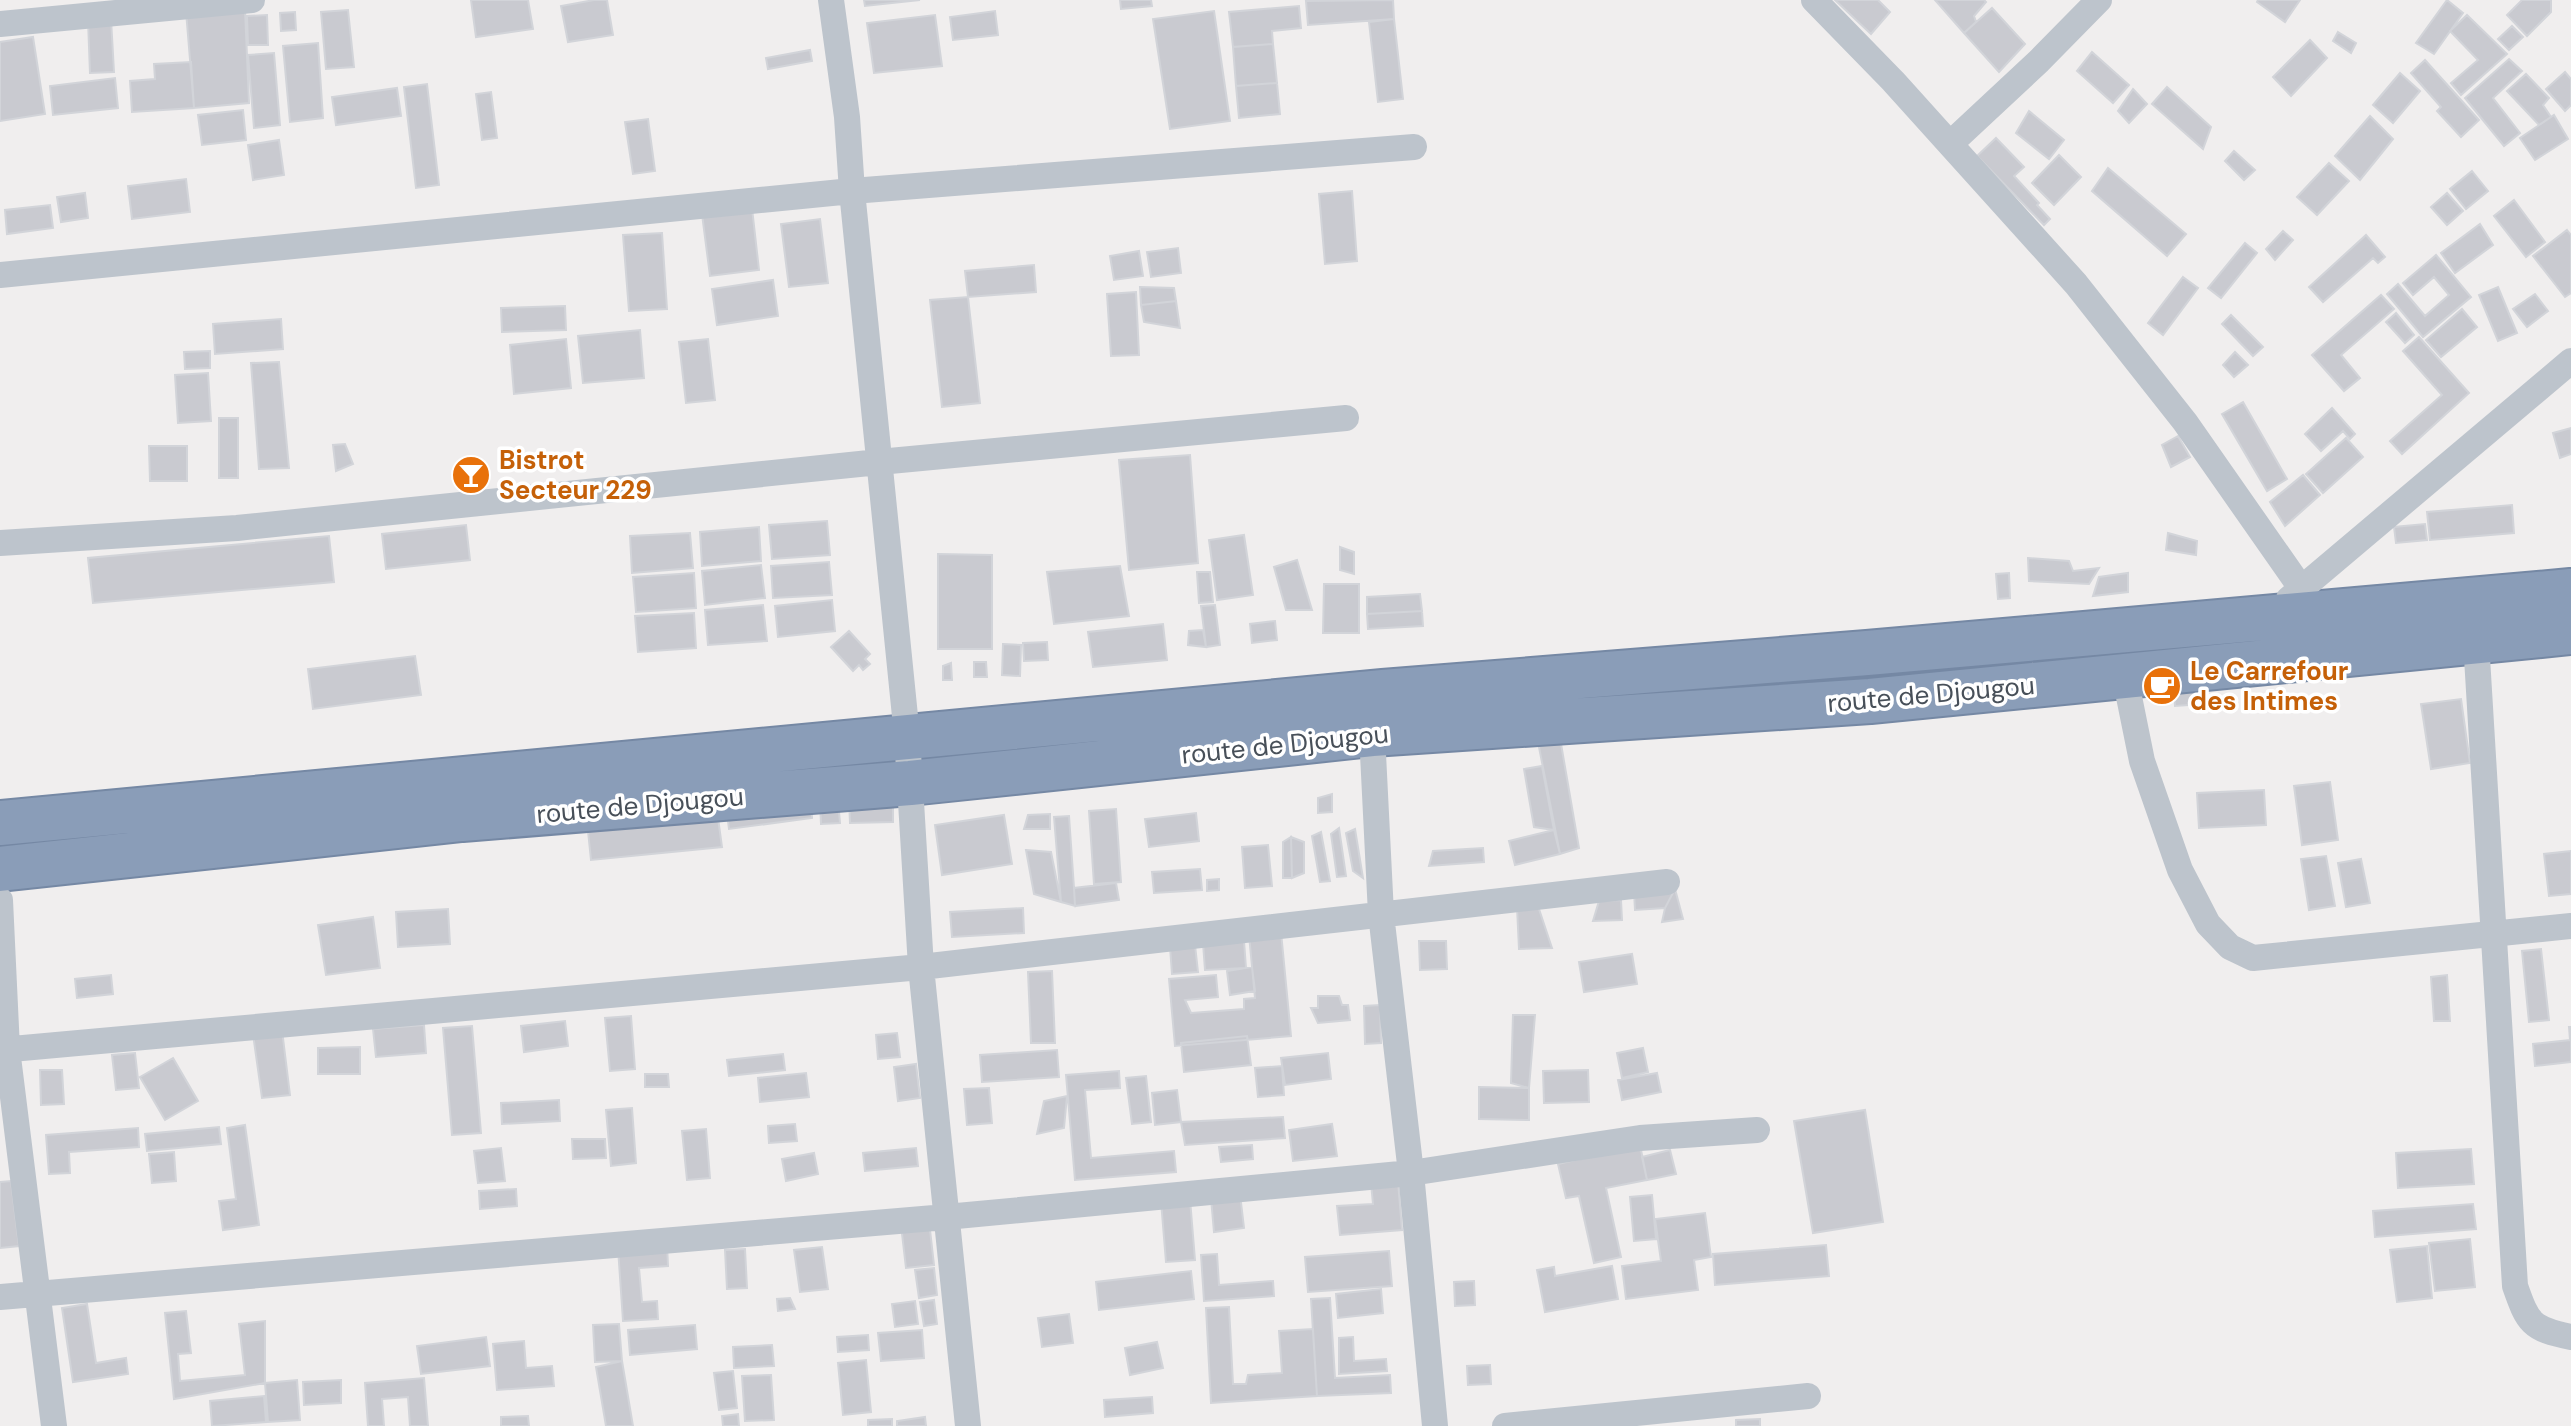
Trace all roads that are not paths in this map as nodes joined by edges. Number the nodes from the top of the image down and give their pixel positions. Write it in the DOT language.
graph roads {
  1 [pos="252,0"];
  2 [pos="831,0"];
  3 [pos="1814,0"];
  4 [pos="2099,0"];
  5 [pos="0,24"];
  6 [pos="1950,144"];
  7 [pos="1414,147"];
  8 [pos="852,191"];
  9 [pos="0,275"];
  10 [pos="2571,361"];
  11 [pos="1346,418"];
  12 [pos="879,462"];
  13 [pos="0,543"];
  14 [pos="2301,588"];
  15 [pos="2571,591"];
  16 [pos="2269,617"];
  17 [pos="2571,632"];
  18 [pos="2476,641"];
  19 [pos="2125,677"];
  20 [pos="1372,734"];
  21 [pos="907,736"];
  22 [pos="910,783"];
  23 [pos="0,823"];
  24 [pos="0,869"];
  25 [pos="1667,882"];
  26 [pos="0,900"];
  27 [pos="1381,914"];
  28 [pos="2571,926"];
  29 [pos="2494,933"];
  30 [pos="921,967"];
  31 [pos="4,1050"];
  32 [pos="1757,1130"];
  33 [pos="1411,1173"];
  34 [pos="946,1217"];
  35 [pos="38,1294"];
  36 [pos="0,1297"];
  37 [pos="2571,1337"];
  38 [pos="1808,1396"];
  39 [pos="54,1426"];
  40 [pos="968,1426"];
  41 [pos="1435,1426"];
  42 [pos="1505,1426"];
  1 -- 5 [label="street"];
  2 -- 8 [label="street"];
  3 -- 6 [label="street"];
  4 -- 6 [label="street"];
  6 -- 14 [label="street"];
  7 -- 8 [label="street"];
  8 -- 9 [label="street"];
  8 -- 12 [label="street"];
  10 -- 14 [label="street"];
  11 -- 12 [label="street"];
  12 -- 13 [label="street"];
  12 -- 21 [label="street"];
  14 -- 16 [label="street"];
  15 -- 16 [label="highway, route de Djougou"];
  16 -- 21 [label="highway, route de Djougou"];
  17 -- 18 [label="highway, route de Djougou"];
  18 -- 19 [label="highway, route de Djougou"];
  18 -- 29 [label="street"];
  19 -- 20 [label="highway, route de Djougou"];
  19 -- 29 [label="street"];
  20 -- 22 [label="highway, route de Djougou"];
  20 -- 27 [label="street"];
  21 -- 22 [label="street"];
  21 -- 23 [label="highway, route de Djougou"];
  22 -- 24 [label="highway, route de Djougou"];
  22 -- 30 [label="street"];
  25 -- 27 [label="street"];
  26 -- 31 [label="street"];
  27 -- 30 [label="street"];
  27 -- 33 [label="street"];
  28 -- 29 [label="street"];
  29 -- 37 [label="street"];
  30 -- 31 [label="street"];
  30 -- 34 [label="street"];
  31 -- 35 [label="street"];
  32 -- 33 [label="street"];
  33 -- 34 [label="street"];
  33 -- 41 [label="street"];
  34 -- 35 [label="street"];
  34 -- 40 [label="street"];
  35 -- 36 [label="street"];
  35 -- 39 [label="street"];
  38 -- 42 [label="street"];
}
